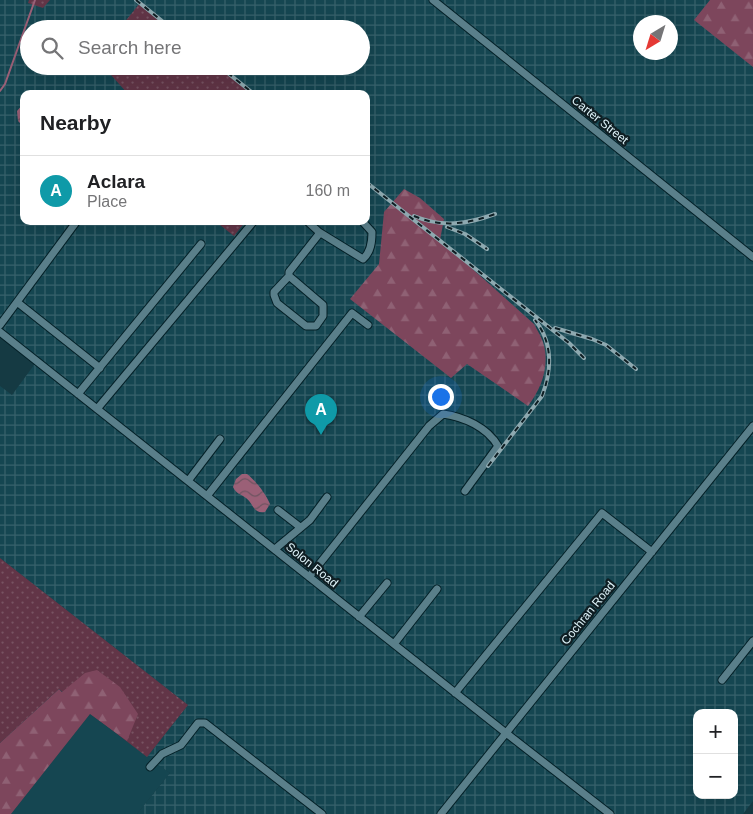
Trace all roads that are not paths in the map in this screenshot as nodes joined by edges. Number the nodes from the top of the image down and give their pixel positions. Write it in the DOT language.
graph roads {
  1 [pos="433,0"];
  2 [pos="74,225"];
  3 [pos="251,225"];
  4 [pos="311,225"];
  5 [pos="366,225"];
  6 [pos="319,232"];
  7 [pos="201,244"];
  8 [pos="753,257"];
  9 [pos="289,276"];
  10 [pos="17,302"];
  11 [pos="0,325"];
  12 [pos="368,325"];
  13 [pos="0,332"];
  14 [pos="100,368"];
  15 [pos="78,394"];
  16 [pos="97,409"];
  17 [pos="753,426"];
  18 [pos="220,439"];
  19 [pos="188,481"];
  20 [pos="465,490"];
  21 [pos="207,496"];
  22 [pos="327,497"];
  23 [pos="278,510"];
  24 [pos="300,527"];
  25 [pos="275,549"];
  26 [pos="652,552"];
  27 [pos="309,577"];
  28 [pos="387,583"];
  29 [pos="438,588"];
  30 [pos="359,617"];
  31 [pos="753,640"];
  32 [pos="394,644"];
  33 [pos="722,680"];
  34 [pos="455,693"];
  35 [pos="506,734"];
  36 [pos="150,766"];
  37 [pos="322,814"];
  38 [pos="441,814"];
  39 [pos="610,814"];
  1 -- 8 [label="street, Carter Street"];
  2 -- 10 [label="street"];
  3 -- 16 [label="street"];
  4 -- 6 [label="street"];
  5 -- 6 [label="street"];
  6 -- 9 [label="street"];
  7 -- 14 [label="street"];
  9 -- 9 [label="street"];
  10 -- 11 [label="street"];
  10 -- 14 [label="street"];
  12 -- 21 [label="street"];
  13 -- 15 [label="street, Solon Road"];
  14 -- 15 [label="street"];
  15 -- 16 [label="street, Solon Road"];
  16 -- 19 [label="street, Solon Road"];
  17 -- 26 [label="street, Cochran Road"];
  18 -- 19 [label="street"];
  19 -- 21 [label="street, Solon Road"];
  20 -- 27 [label="street"];
  21 -- 25 [label="street, Solon Road"];
  22 -- 24 [label="street"];
  23 -- 24 [label="street"];
  24 -- 25 [label="street"];
  25 -- 27 [label="street, Solon Road"];
  26 -- 34 [label="street"];
  26 -- 35 [label="street, Cochran Road"];
  27 -- 30 [label="street, Solon Road"];
  28 -- 30 [label="street"];
  29 -- 32 [label="street"];
  30 -- 32 [label="street, Solon Road"];
  31 -- 33 [label="street"];
  32 -- 34 [label="street, Solon Road"];
  34 -- 35 [label="street, Solon Road"];
  35 -- 38 [label="street, Cochran Road"];
  35 -- 39 [label="street, Solon Road"];
  36 -- 37 [label="street"];
}
